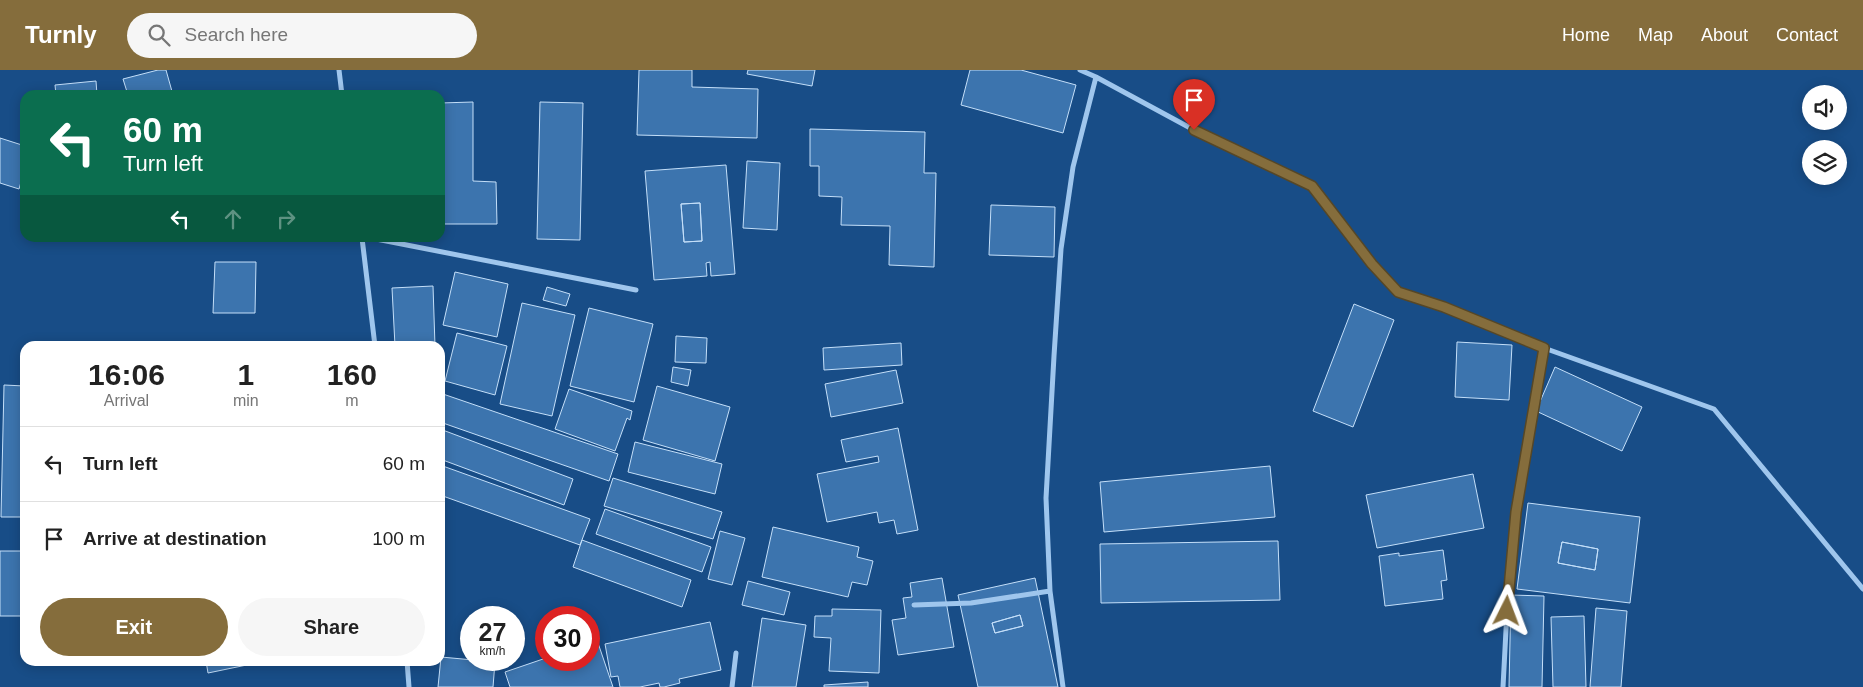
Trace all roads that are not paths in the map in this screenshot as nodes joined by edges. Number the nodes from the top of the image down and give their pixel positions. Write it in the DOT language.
graph roads {
  1 [pos="339,70"];
  2 [pos="1080,70"];
  3 [pos="1096,77"];
  4 [pos="341,90"];
  5 [pos="362,242"];
  6 [pos="391,242"];
  7 [pos="636,290"];
  8 [pos="374,341"];
  9 [pos="1544,348"];
  10 [pos="1863,589"];
  11 [pos="1050,591"];
  12 [pos="914,605"];
  13 [pos="736,653"];
  14 [pos="407,666"];
  15 [pos="409,687"];
  16 [pos="732,687"];
  17 [pos="1063,687"];
  18 [pos="1504,687"];
  1 -- 4 [label="street"];
  2 -- 3 [label="street"];
  3 -- 9 [label="street"];
  3 -- 11 [label="street"];
  5 -- 8 [label="street"];
  6 -- 7 [label="street"];
  9 -- 10 [label="street"];
  9 -- 18 [label="street"];
  11 -- 12 [label="street"];
  11 -- 17 [label="street"];
  13 -- 16 [label="street"];
  14 -- 15 [label="street"];
}
